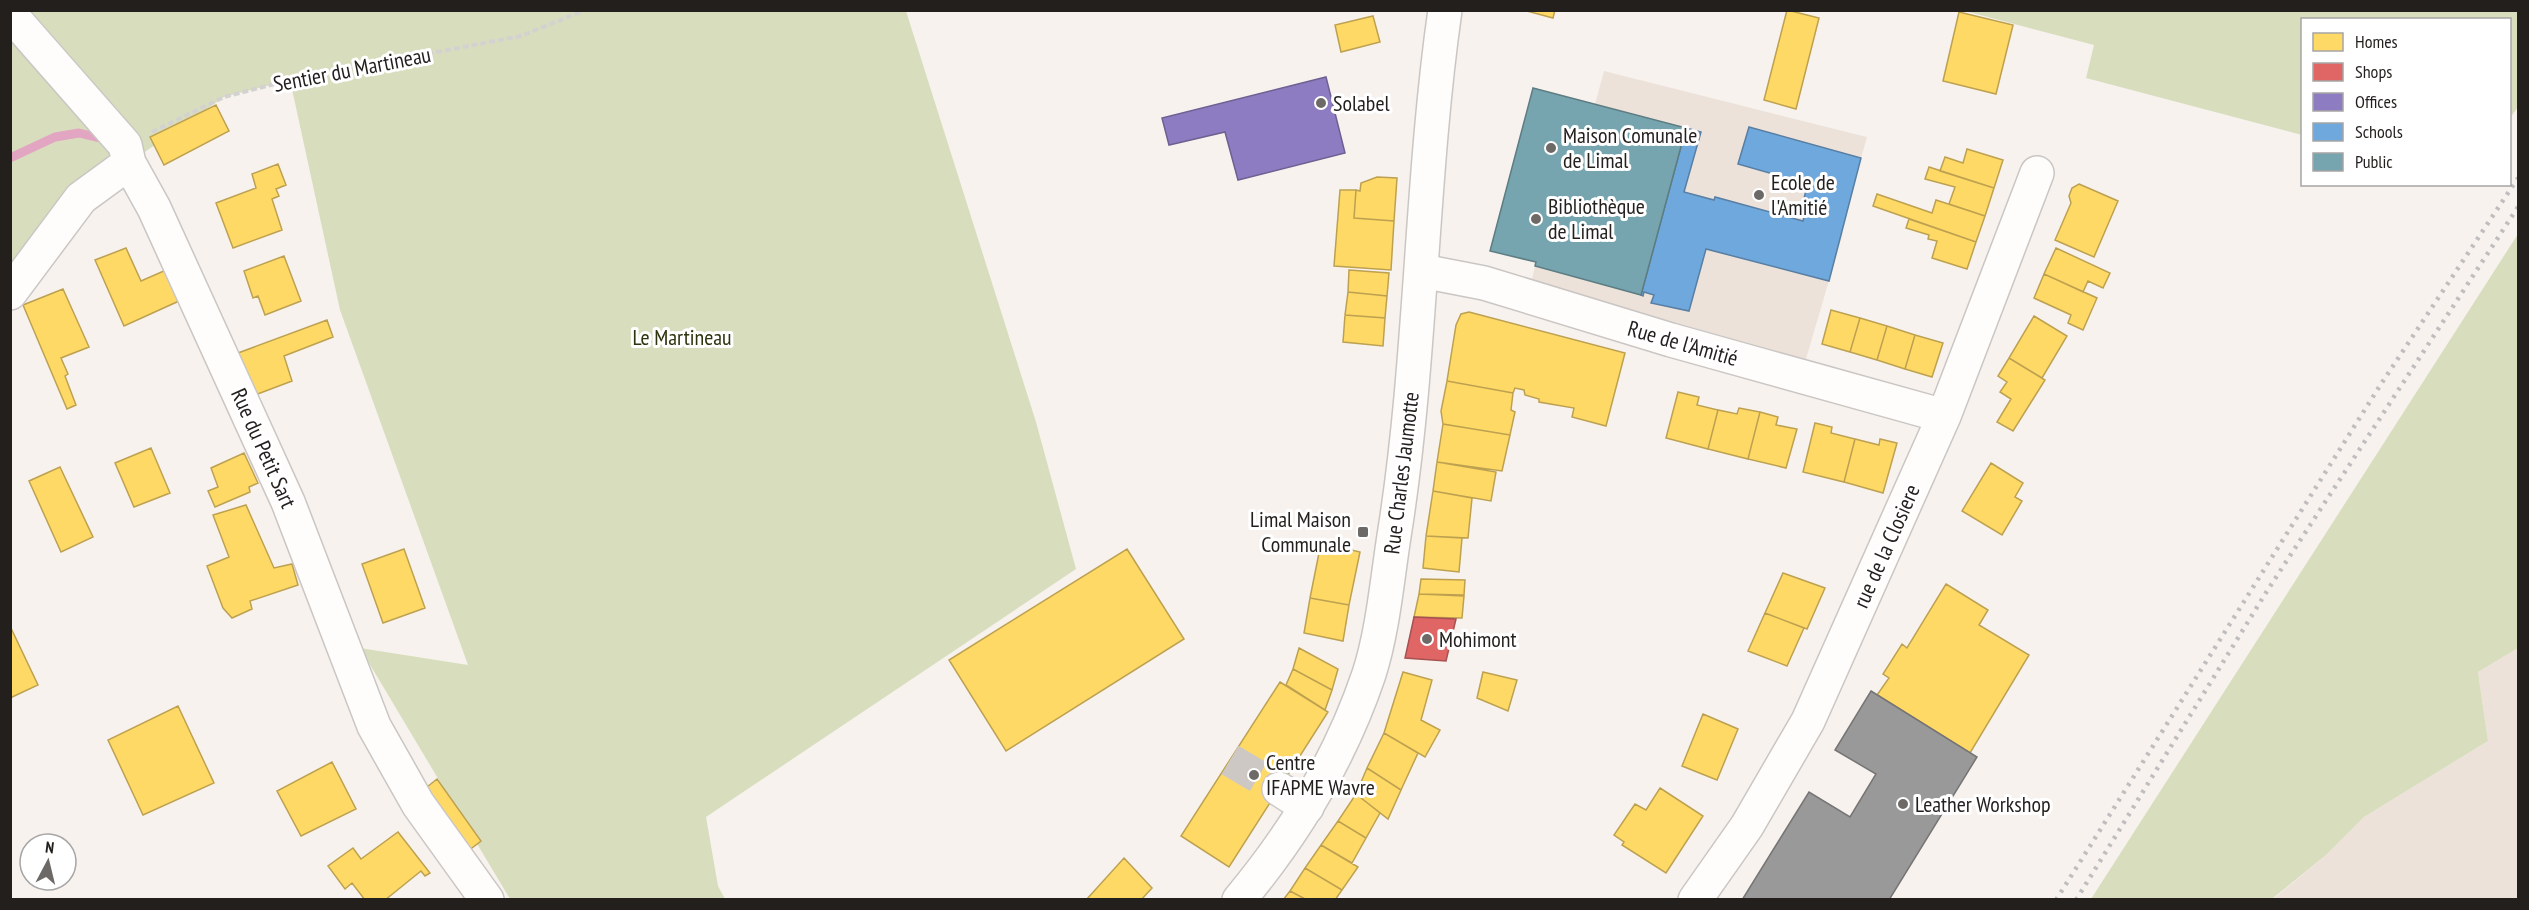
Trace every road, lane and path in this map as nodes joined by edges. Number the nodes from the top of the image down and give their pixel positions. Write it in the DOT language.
graph roads {
  1 [pos="585,10"];
  2 [pos="1445,10"];
  3 [pos="10,14"];
  4 [pos="127,154"];
  5 [pos="2037,173"];
  6 [pos="1422,271"];
  7 [pos="10,293"];
  8 [pos="1944,416"];
  9 [pos="1279,789"];
  10 [pos="1306,807"];
  11 [pos="488,900"];
  12 [pos="1239,900"];
  13 [pos="1695,900"];
  1 -- 4 [label="path, Sentier du Martineau"];
  2 -- 6 [label="street, Rue Charles Jaumotte"];
  3 -- 4 [label="street, Rue du Petit Sart"];
  4 -- 7 [label="street"];
  4 -- 11 [label="street, Rue du Petit Sart"];
  5 -- 8 [label="street, rue de la Closiere"];
  6 -- 8 [label="street, Rue de l'Amitié"];
  6 -- 10 [label="street, Rue Charles Jaumotte"];
  8 -- 13 [label="street, rue de la Closiere"];
  9 -- 10 [label="street"];
  10 -- 12 [label="street, Rue Charles Jaumotte"];
}
